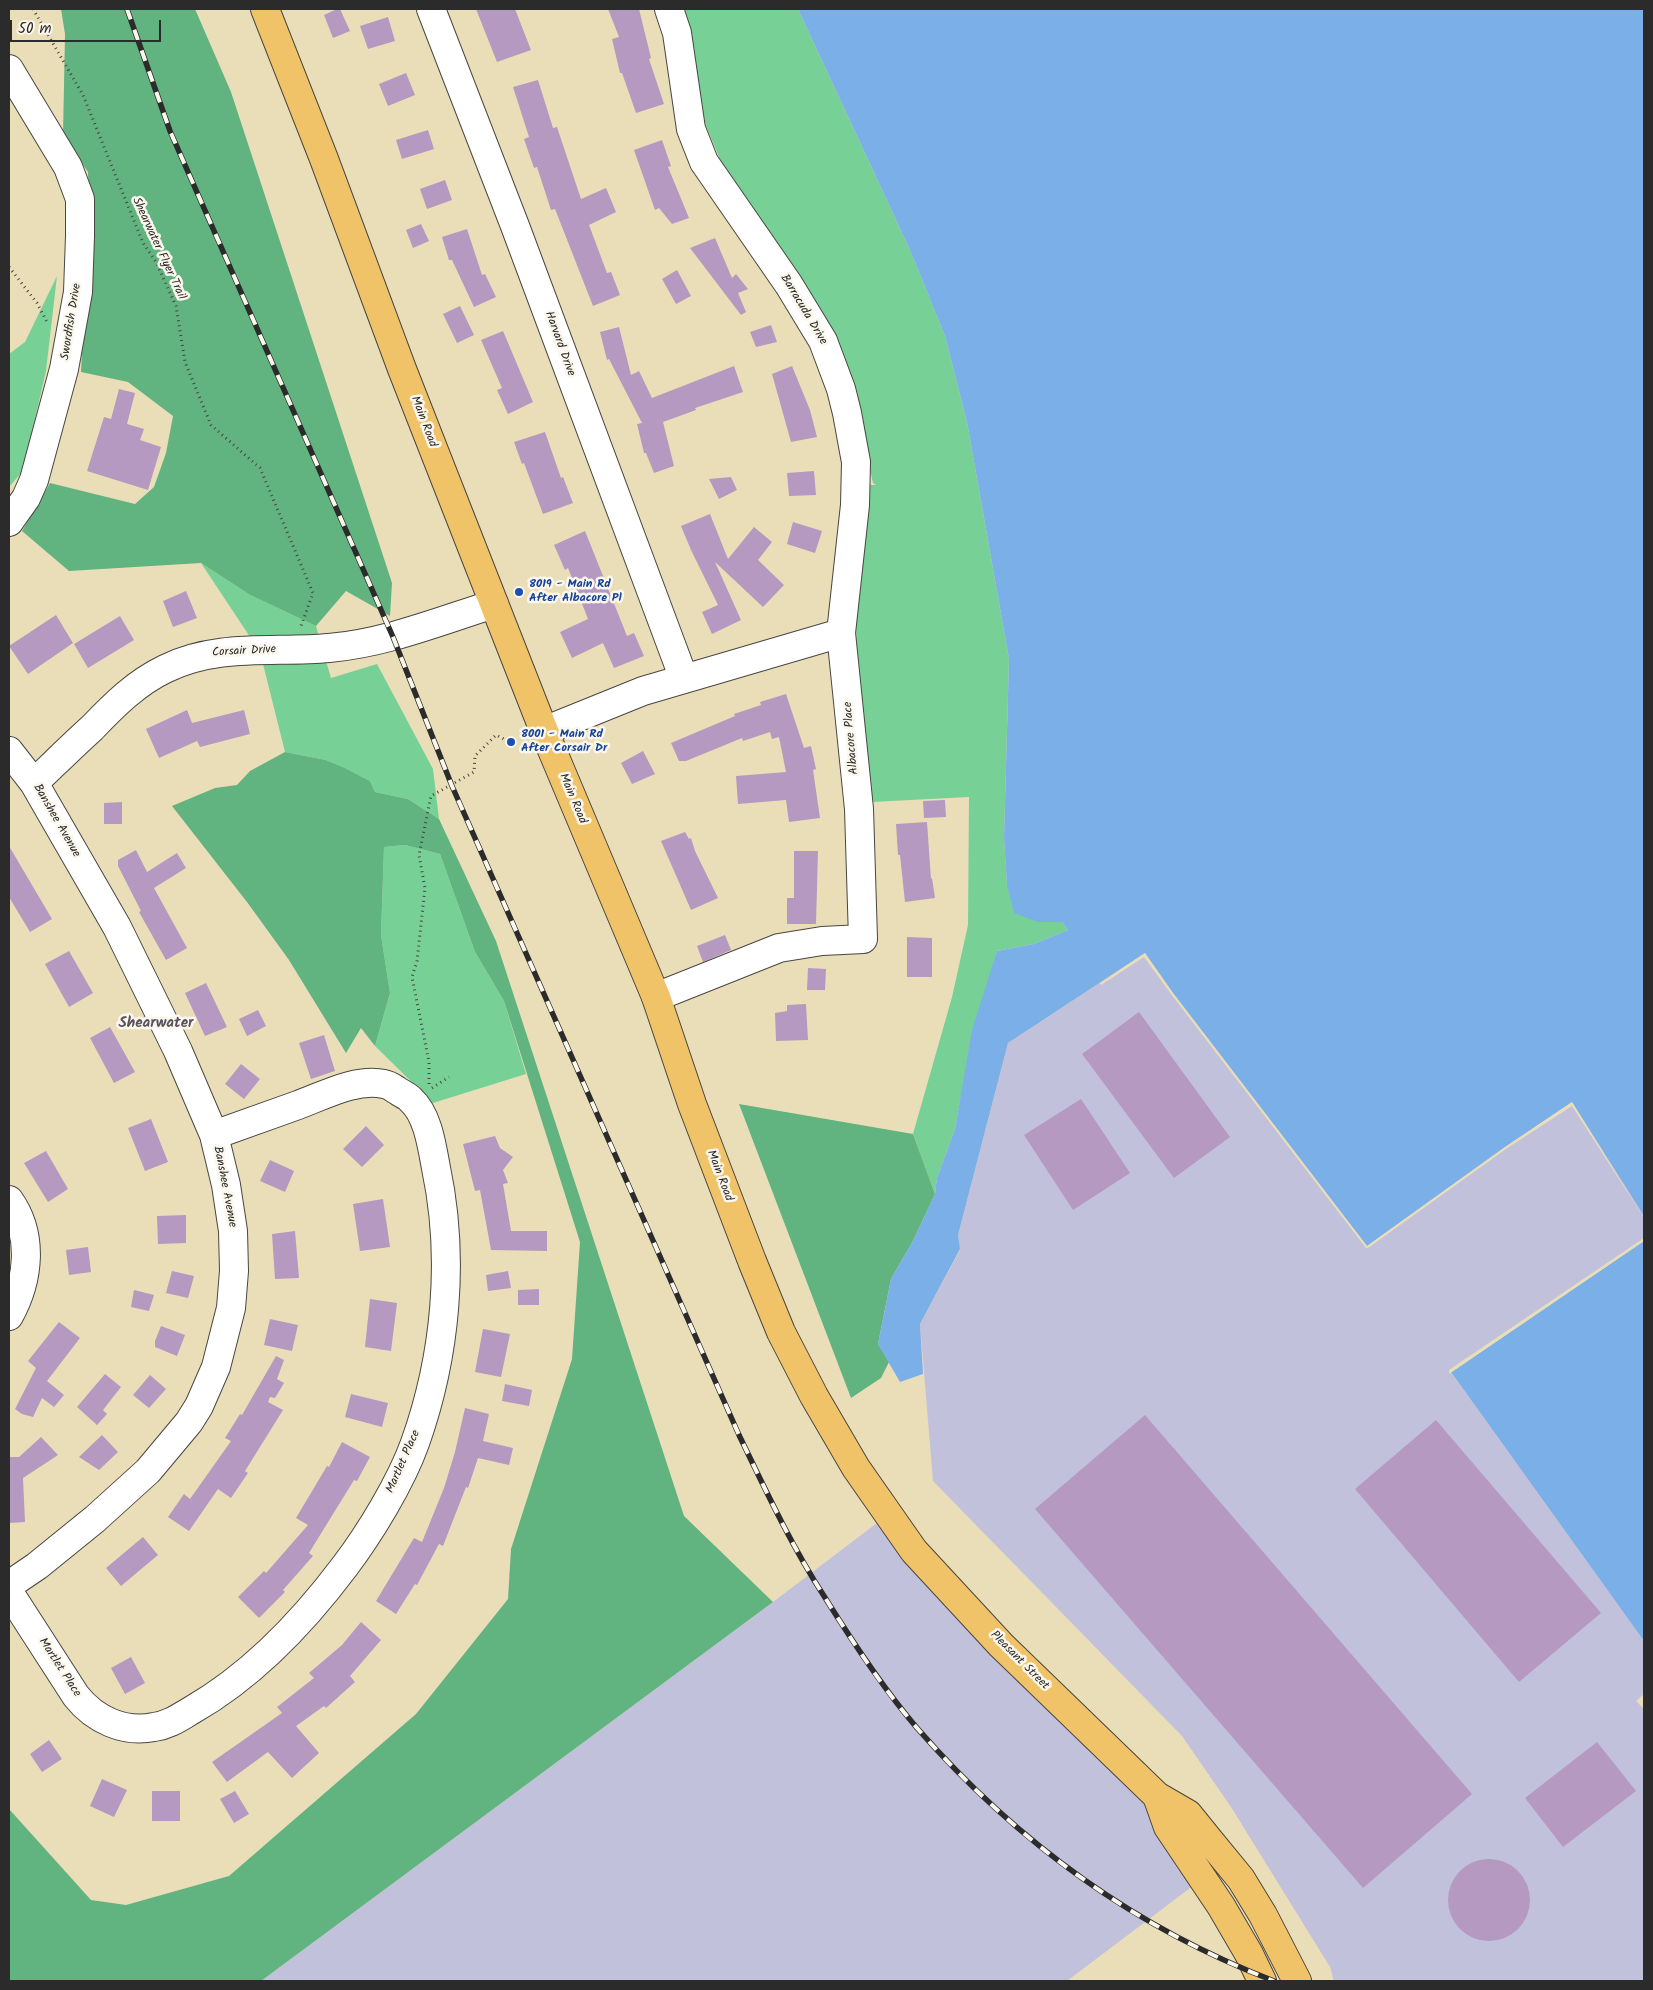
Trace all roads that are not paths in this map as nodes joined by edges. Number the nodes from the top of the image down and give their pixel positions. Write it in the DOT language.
graph roads {
  1 [pos="265,9"];
  2 [pos="431,9"];
  3 [pos="670,9"];
  4 [pos="9,69"];
  5 [pos="9,522"];
  6 [pos="494,604"];
  7 [pos="841,633"];
  8 [pos="684,679"];
  9 [pos="544,731"];
  10 [pos="9,751"];
  11 [pos="34,783"];
  12 [pos="656,997"];
  13 [pos="214,1135"];
  14 [pos="9,1200"];
  15 [pos="9,1316"];
  16 [pos="890,1517"];
  17 [pos="9,1585"];
  18 [pos="9,1592"];
  19 [pos="1157,1796"];
  20 [pos="1262,1981"];
  21 [pos="1297,1981"];
  1 -- 6 [label="main road, Main Road"];
  2 -- 8 [label="street, Harvard Drive"];
  3 -- 7 [label="street, Barracuda Drive"];
  4 -- 5 [label="street, Swordfish Drive"];
  6 -- 9 [label="main road, Main Road"];
  6 -- 11 [label="street, Corsair Drive"];
  7 -- 8 [label="street"];
  7 -- 12 [label="street, Albacore Place"];
  8 -- 9 [label="street"];
  9 -- 12 [label="main road, Main Road"];
  10 -- 11 [label="street, Banshee Avenue"];
  11 -- 13 [label="street, Banshee Avenue"];
  12 -- 16 [label="main road, Main Road"];
  13 -- 17 [label="street, Banshee Avenue"];
  13 -- 18 [label="street, Martlet Place"];
  14 -- 15 [label="street"];
  16 -- 19 [label="main road, Pleasant Street"];
  19 -- 20 [label="main road, Pleasant Street"];
  19 -- 21 [label="main road, Pleasant Street"];
}
